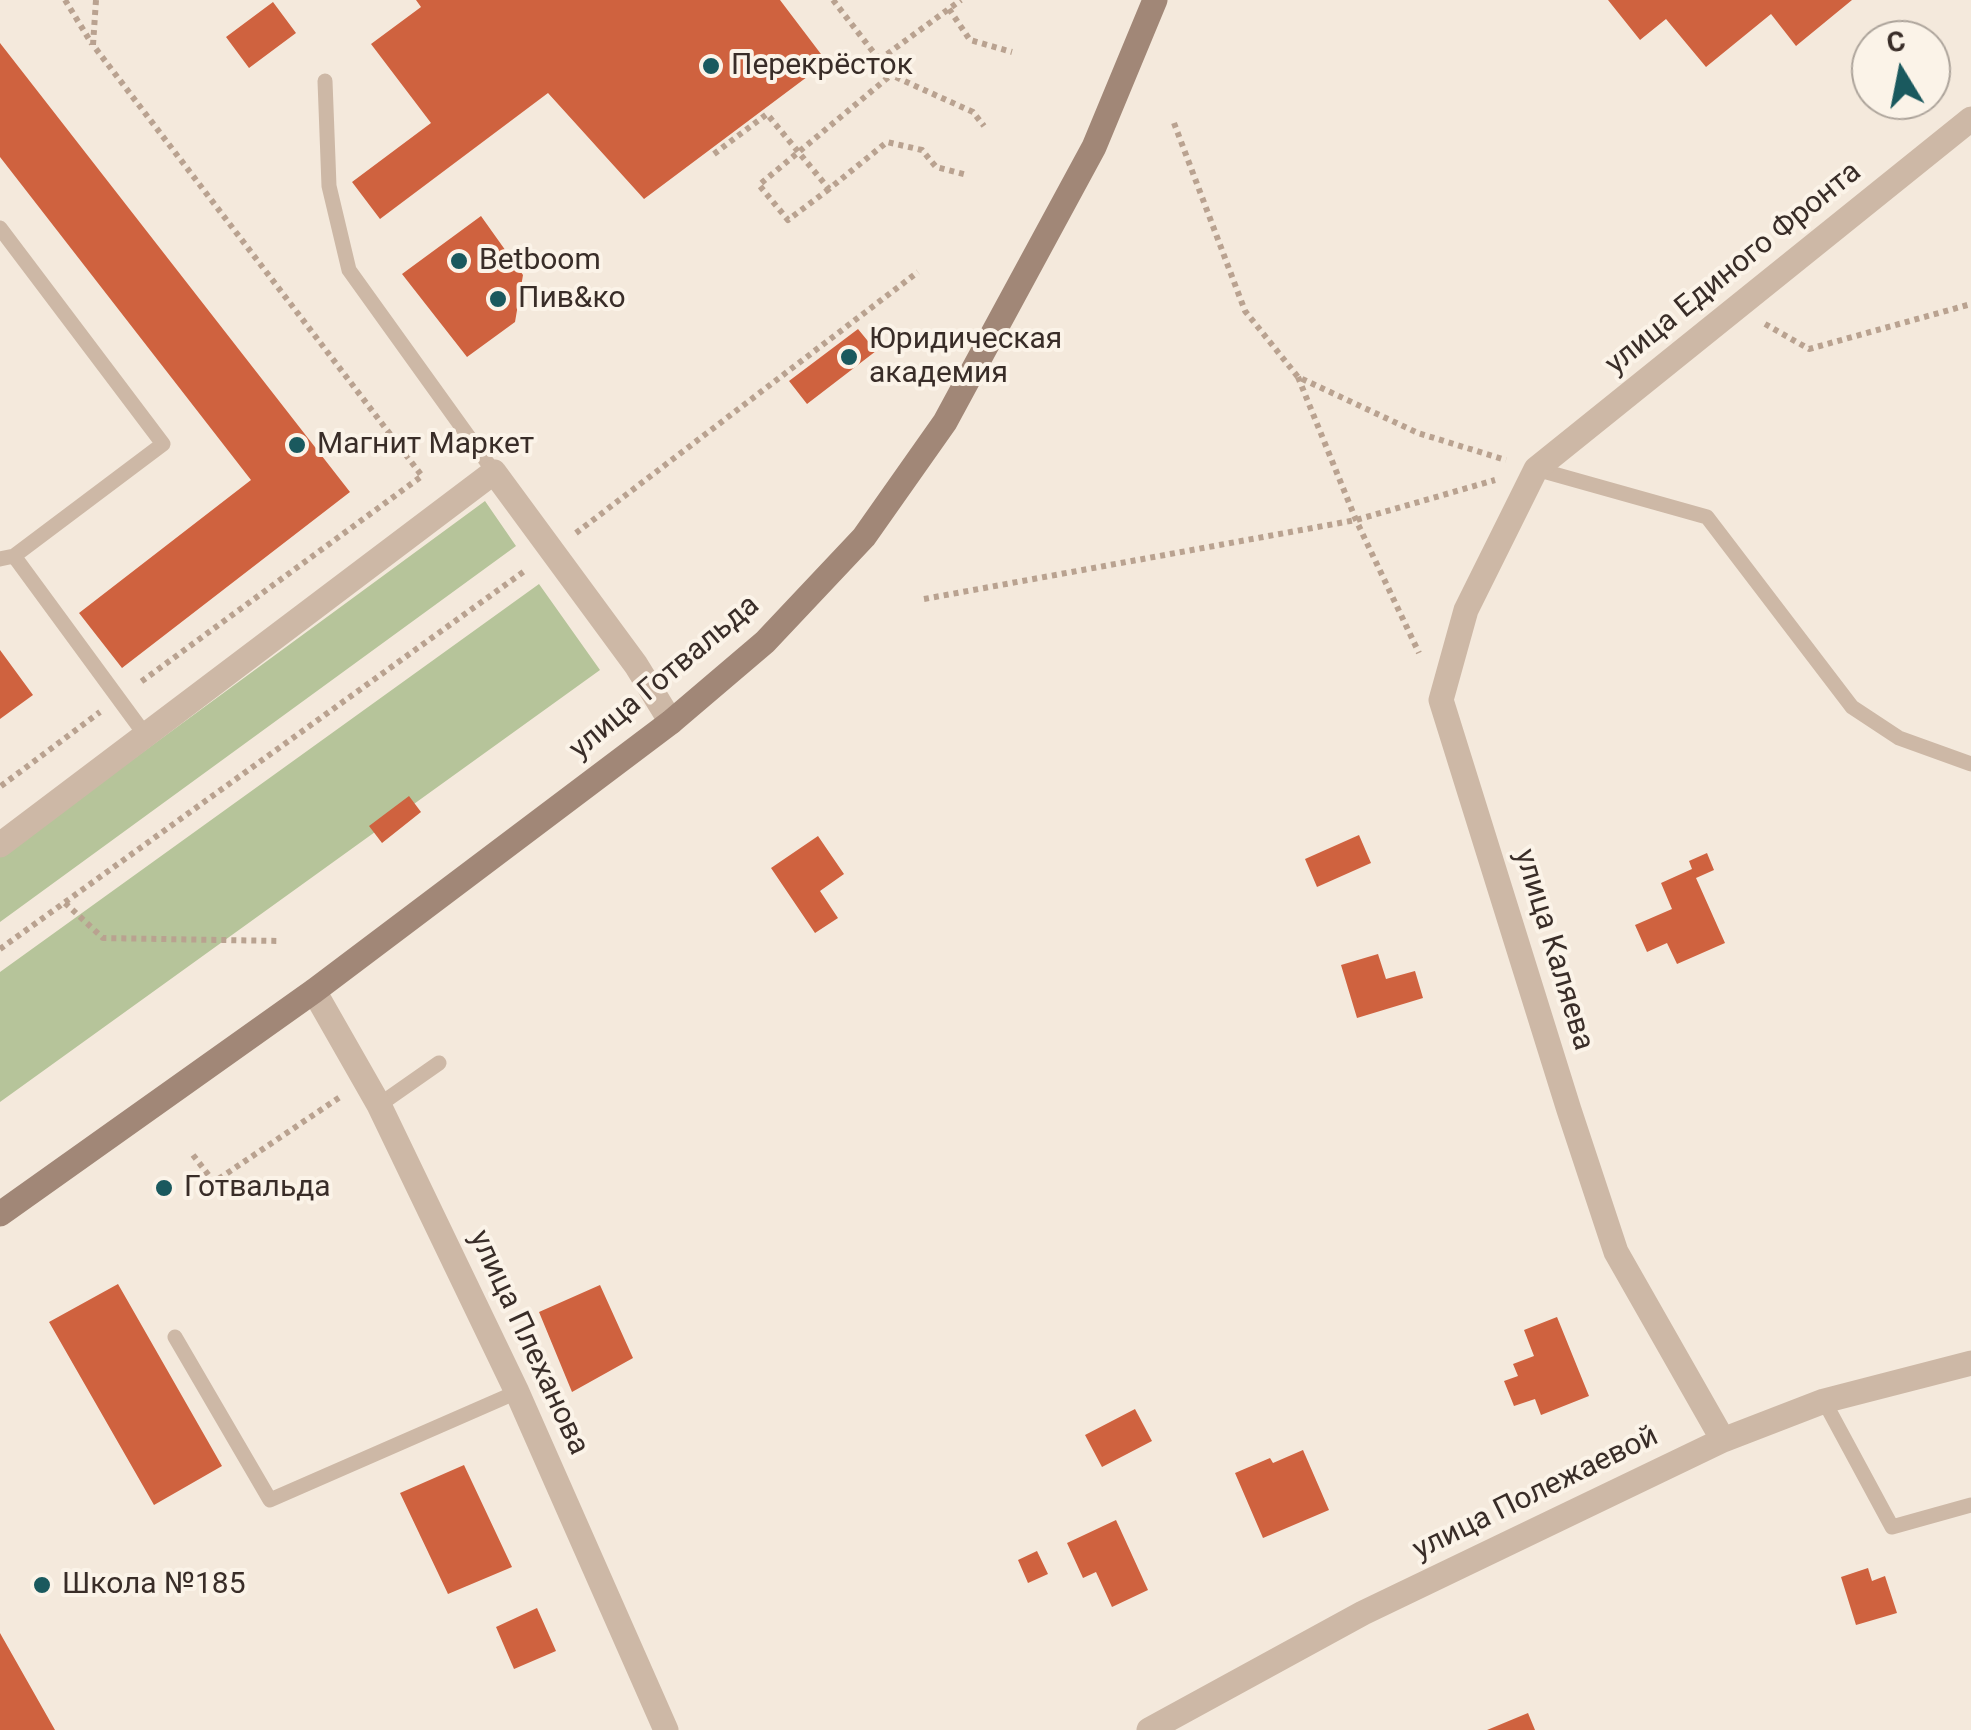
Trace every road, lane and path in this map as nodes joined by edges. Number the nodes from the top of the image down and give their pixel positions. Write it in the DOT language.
graph roads {
  1 [pos="65,0"];
  2 [pos="96,0"];
  3 [pos="833,0"];
  4 [pos="961,0"];
  5 [pos="1156,0"];
  6 [pos="948,9"];
  7 [pos="93,45"];
  8 [pos="1012,52"];
  9 [pos="880,60"];
  10 [pos="891,75"];
  11 [pos="325,81"];
  12 [pos="1971,119"];
  13 [pos="1174,123"];
  14 [pos="984,126"];
  15 [pos="798,153"];
  16 [pos="714,154"];
  17 [pos="967,175"];
  18 [pos="829,190"];
  19 [pos="0,228"];
  20 [pos="918,272"];
  21 [pos="1971,304"];
  22 [pos="1737,309"];
  23 [pos="1298,377"];
  24 [pos="1536,468"];
  25 [pos="494,472"];
  26 [pos="1356,520"];
  27 [pos="551,552"];
  28 [pos="7,557"];
  29 [pos="924,599"];
  30 [pos="119,698"];
  31 [pos="1441,700"];
  32 [pos="671,722"];
  33 [pos="146,736"];
  34 [pos="1971,764"];
  35 [pos="0,786"];
  36 [pos="0,845"];
  37 [pos="65,903"];
  38 [pos="281,941"];
  39 [pos="0,950"];
  40 [pos="314,992"];
  41 [pos="438,1064"];
  42 [pos="366,1080"];
  43 [pos="380,1105"];
  44 [pos="192,1156"];
  45 [pos="0,1214"];
  46 [pos="175,1337"];
  47 [pos="1971,1363"];
  48 [pos="517,1392"];
  49 [pos="1824,1401"];
  50 [pos="1723,1440"];
  51 [pos="1971,1505"];
  52 [pos="666,1730"];
  53 [pos="1150,1730"];
  1 -- 7 [label="path"];
  2 -- 7 [label="path"];
  3 -- 9 [label="path"];
  4 -- 6 [label="path"];
  5 -- 32 [label="main road, улица Готвальда"];
  6 -- 8 [label="path"];
  6 -- 9 [label="path"];
  7 -- 30 [label="path"];
  9 -- 10 [label="path"];
  10 -- 14 [label="path"];
  10 -- 15 [label="path"];
  11 -- 25 [label="lane"];
  12 -- 22 [label="street, улица Единого Фронта"];
  13 -- 23 [label="path"];
  15 -- 16 [label="path"];
  15 -- 18 [label="path"];
  15 -- 18 [label="path"];
  17 -- 18 [label="path"];
  19 -- 28 [label="lane"];
  20 -- 27 [label="path"];
  21 -- 22 [label="path"];
  22 -- 24 [label="street, улица Единого Фронта"];
  23 -- 24 [label="path"];
  23 -- 26 [label="path"];
  24 -- 26 [label="path"];
  24 -- 31 [label="street"];
  24 -- 34 [label="lane"];
  25 -- 27 [label="street"];
  25 -- 33 [label="street"];
  26 -- 29 [label="path"];
  26 -- 31 [label="path"];
  27 -- 32 [label="street"];
  27 -- 37 [label="path"];
  28 -- 30 [label="lane"];
  30 -- 33 [label="lane"];
  30 -- 35 [label="path"];
  31 -- 50 [label="street, улица Каляева"];
  32 -- 40 [label="main road, улица Готвальда"];
  33 -- 36 [label="street"];
  37 -- 38 [label="path"];
  37 -- 39 [label="path"];
  40 -- 42 [label="street, улица Плеханова"];
  40 -- 45 [label="main road, улица Готвальда"];
  41 -- 43 [label="lane"];
  42 -- 43 [label="street, улица Плеханова"];
  42 -- 44 [label="path"];
  43 -- 48 [label="street, улица Плеханова"];
  46 -- 48 [label="lane"];
  47 -- 49 [label="street, улица Полежаевой"];
  48 -- 52 [label="street, улица Плеханова"];
  49 -- 50 [label="street, улица Полежаевой"];
  49 -- 51 [label="lane"];
  50 -- 53 [label="street, улица Полежаевой"];
}
